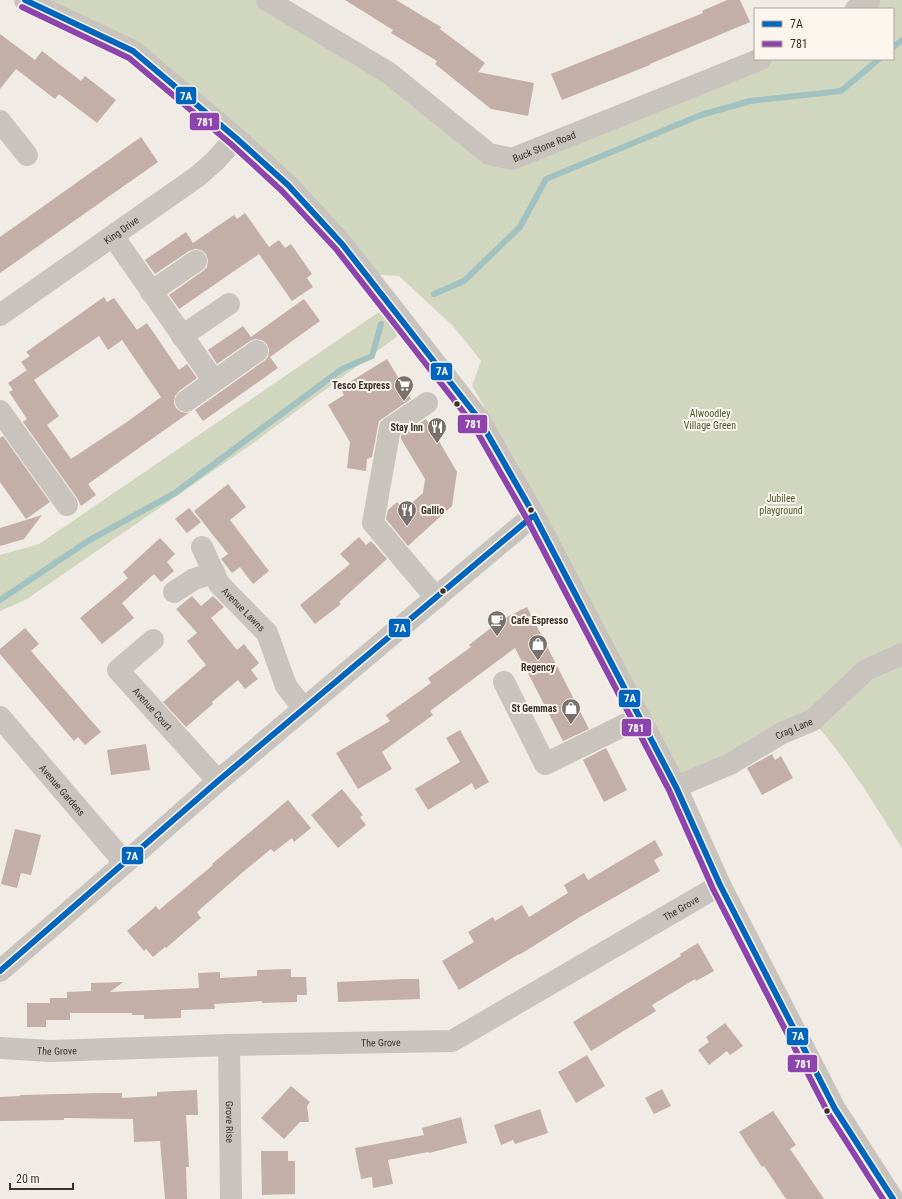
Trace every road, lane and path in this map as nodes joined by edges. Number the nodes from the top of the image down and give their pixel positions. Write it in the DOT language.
graph roads {
  1 [pos="25,0"];
  2 [pos="267,0"];
  3 [pos="869,0"];
  4 [pos="857,8"];
  5 [pos="759,60"];
  6 [pos="0,121"];
  7 [pos="236,138"];
  8 [pos="27,155"];
  9 [pos="113,236"];
  10 [pos="196,261"];
  11 [pos="151,292"];
  12 [pos="229,304"];
  13 [pos="0,315"];
  14 [pos="182,336"];
  15 [pos="257,351"];
  16 [pos="214,381"];
  17 [pos="186,401"];
  18 [pos="427,403"];
  19 [pos="3,420"];
  20 [pos="67,505"];
  21 [pos="534,515"];
  22 [pos="202,547"];
  23 [pos="214,573"];
  24 [pos="174,592"];
  25 [pos="436,598"];
  26 [pos="153,640"];
  27 [pos="902,654"];
  28 [pos="504,682"];
  29 [pos="304,709"];
  30 [pos="0,717"];
  31 [pos="639,718"];
  32 [pos="717,757"];
  33 [pos="218,781"];
  34 [pos="676,787"];
  35 [pos="125,863"];
  36 [pos="720,885"];
  37 [pos="0,971"];
  38 [pos="229,1045"];
  39 [pos="0,1048"];
  40 [pos="231,1199"];
  41 [pos="892,1199"];
  1 -- 7 [label="street"];
  2 -- 5 [label="street, Buck Stone Road"];
  3 -- 4 [label="street"];
  6 -- 8 [label="street"];
  7 -- 9 [label="street, King Drive"];
  7 -- 21 [label="street"];
  9 -- 11 [label="street"];
  9 -- 13 [label="street, King Drive"];
  10 -- 11 [label="street"];
  11 -- 14 [label="street"];
  12 -- 14 [label="street"];
  14 -- 16 [label="street"];
  15 -- 16 [label="street"];
  16 -- 17 [label="street"];
  18 -- 25 [label="street"];
  19 -- 20 [label="street"];
  21 -- 25 [label="street"];
  21 -- 31 [label="street"];
  22 -- 23 [label="street, Avenue Lawns"];
  23 -- 24 [label="street"];
  23 -- 29 [label="street, Avenue Lawns"];
  25 -- 29 [label="street"];
  26 -- 33 [label="street, Avenue Court"];
  27 -- 34 [label="street, Crag Lane"];
  28 -- 31 [label="street"];
  29 -- 33 [label="street"];
  30 -- 35 [label="street, Avenue Gardens"];
  31 -- 34 [label="street"];
  32 -- 34 [label="street"];
  33 -- 35 [label="street"];
  34 -- 36 [label="street"];
  35 -- 37 [label="street"];
  36 -- 38 [label="street, The Grove"];
  36 -- 41 [label="street"];
  38 -- 39 [label="street, The Grove"];
  38 -- 40 [label="street, Grove Rise"];
}
